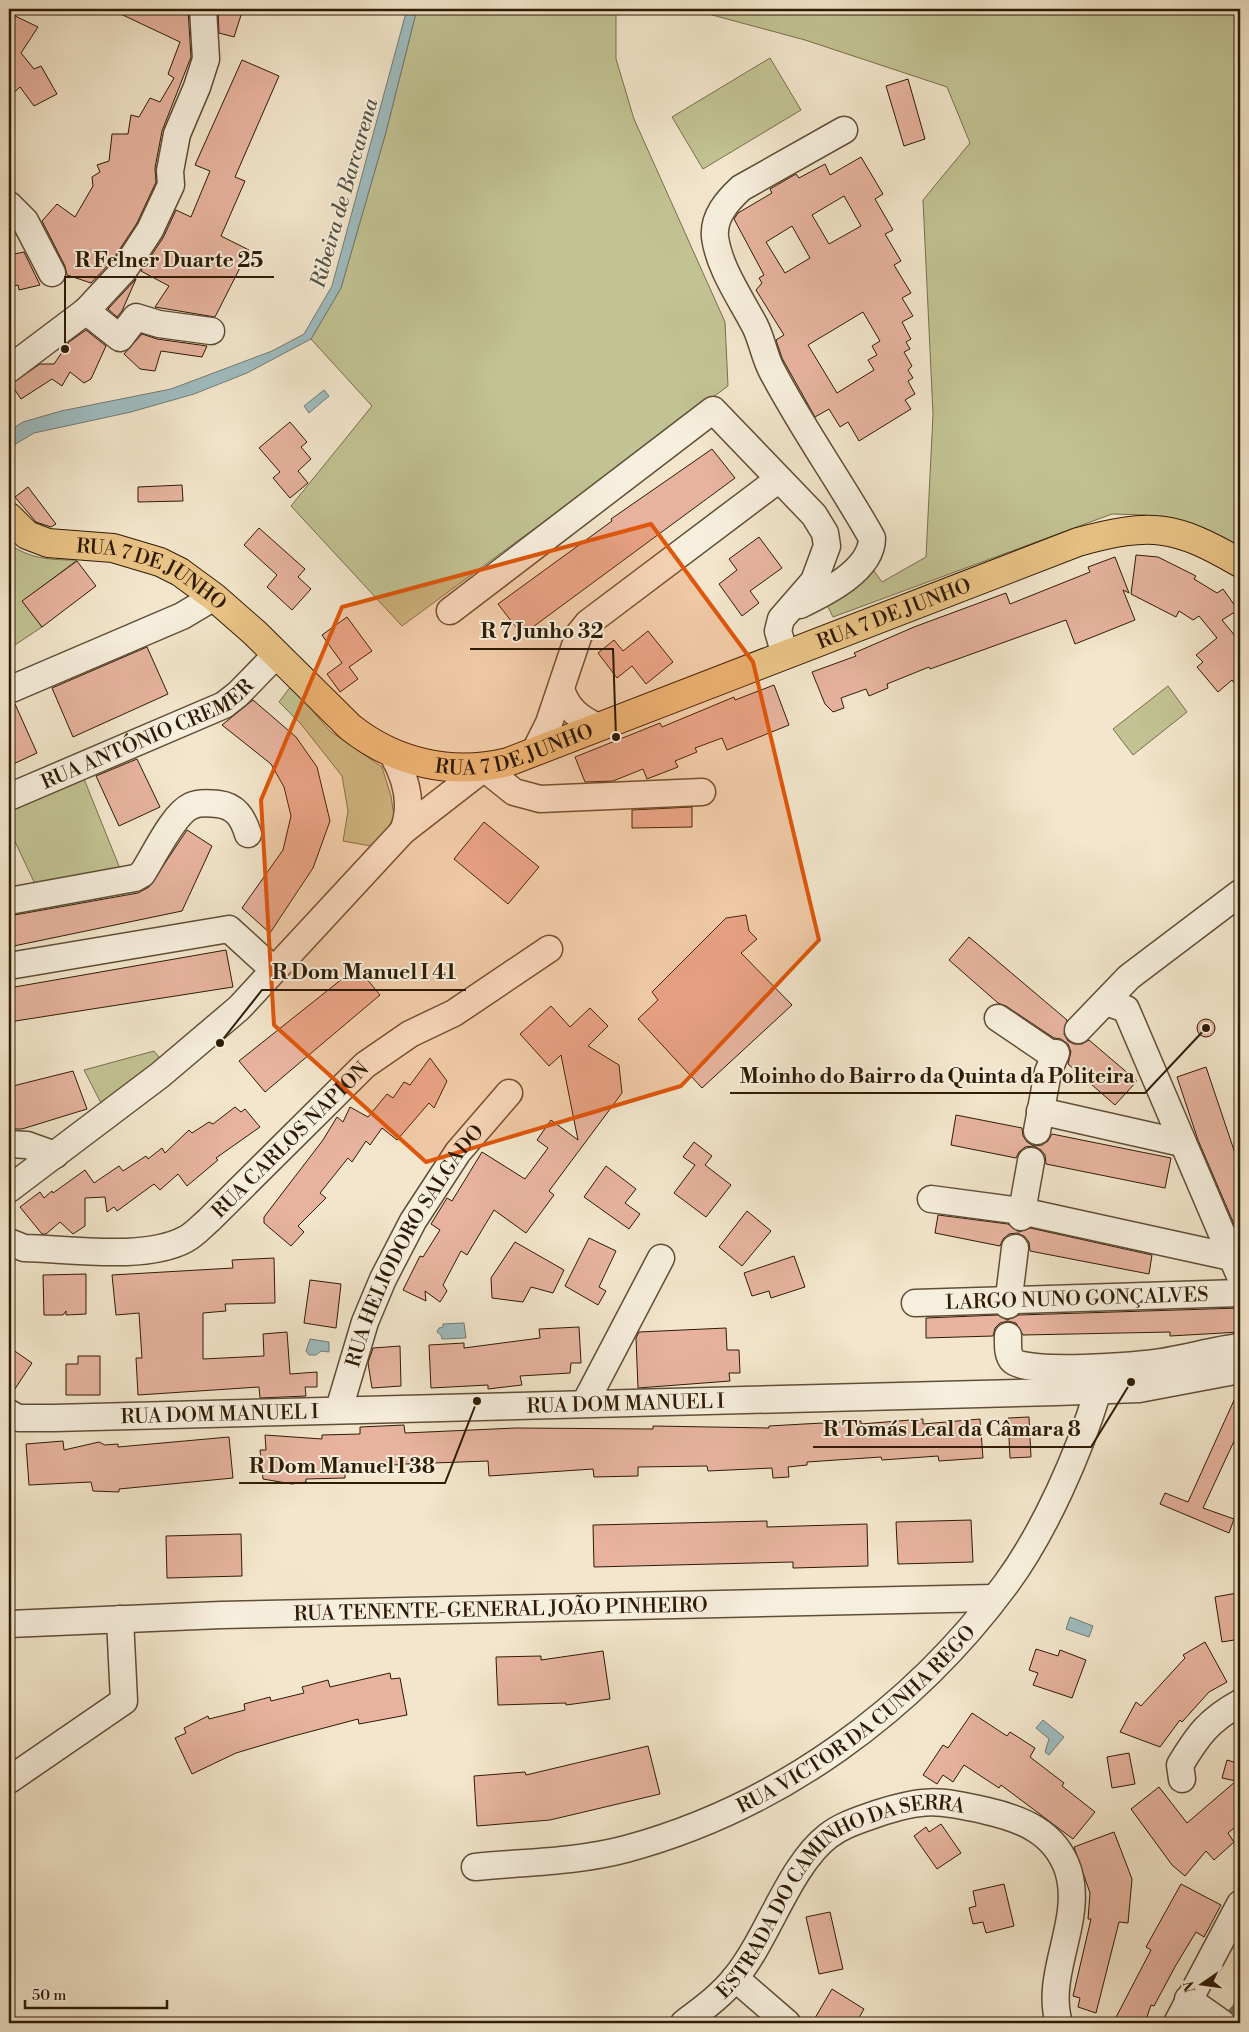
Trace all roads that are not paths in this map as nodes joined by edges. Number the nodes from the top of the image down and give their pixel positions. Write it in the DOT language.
graph roads {
  1 [pos="203,9"];
  2 [pos="844,130"];
  3 [pos="9,204"];
  4 [pos="52,272"];
  5 [pos="86,311"];
  6 [pos="211,331"];
  7 [pos="9,368"];
  8 [pos="779,479"];
  9 [pos="9,518"];
  10 [pos="1240,563"];
  11 [pos="214,597"];
  12 [pos="790,610"];
  13 [pos="450,611"];
  14 [pos="276,655"];
  15 [pos="785,655"];
  16 [pos="561,689"];
  17 [pos="9,690"];
  18 [pos="598,727"];
  19 [pos="535,751"];
  20 [pos="393,754"];
  21 [pos="484,768"];
  22 [pos="702,792"];
  23 [pos="9,797"];
  24 [pos="403,831"];
  25 [pos="248,834"];
  26 [pos="1240,894"];
  27 [pos="9,901"];
  28 [pos="549,950"];
  29 [pos="9,966"];
  30 [pos="274,970"];
  31 [pos="1106,1002"];
  32 [pos="998,1018"];
  33 [pos="1078,1030"];
  34 [pos="509,1094"];
  35 [pos="1182,1143"];
  36 [pos="9,1144"];
  37 [pos="54,1155"];
  38 [pos="1031,1161"];
  39 [pos="9,1189"];
  40 [pos="931,1199"];
  41 [pos="1021,1214"];
  42 [pos="9,1242"];
  43 [pos="1014,1248"];
  44 [pos="661,1258"];
  45 [pos="1236,1267"];
  46 [pos="1240,1293"];
  47 [pos="914,1303"];
  48 [pos="1008,1303"];
  49 [pos="1008,1336"];
  50 [pos="1240,1347"];
  51 [pos="1240,1370"];
  52 [pos="1098,1391"];
  53 [pos="585,1403"];
  54 [pos="339,1409"];
  55 [pos="9,1413"];
  56 [pos="994,1598"];
  57 [pos="120,1619"];
  58 [pos="9,1624"];
  59 [pos="1240,1703"];
  60 [pos="1182,1779"];
  61 [pos="9,1780"];
  62 [pos="475,1867"];
  63 [pos="1240,1904"];
  64 [pos="735,1978"];
  65 [pos="1188,1999"];
  66 [pos="1217,2019"];
  67 [pos="684,2023"];
  68 [pos="788,2023"];
  69 [pos="1058,2023"];
  70 [pos="1177,2023"];
  1 -- 5 [label="street"];
  2 -- 12 [label="street"];
  3 -- 4 [label="street"];
  5 -- 6 [label="street"];
  5 -- 7 [label="street"];
  8 -- 12 [label="street"];
  8 -- 13 [label="street"];
  8 -- 16 [label="street"];
  9 -- 11 [label="main road, RUA 7 DE JUNHO"];
  10 -- 15 [label="main road, RUA 7 DE JUNHO"];
  11 -- 14 [label="main road, RUA 7 DE JUNHO"];
  11 -- 17 [label="street"];
  12 -- 15 [label="street"];
  14 -- 20 [label="main road, RUA 7 DE JUNHO"];
  14 -- 23 [label="street, RUA ANTÓNIO CREMER"];
  15 -- 18 [label="main road, RUA 7 DE JUNHO"];
  16 -- 18 [label="street"];
  16 -- 19 [label="street"];
  18 -- 19 [label="main road, RUA 7 DE JUNHO"];
  19 -- 21 [label="main road, RUA 7 DE JUNHO"];
  20 -- 21 [label="main road, RUA 7 DE JUNHO"];
  20 -- 24 [label="street"];
  21 -- 22 [label="street"];
  21 -- 24 [label="street"];
  24 -- 30 [label="street"];
  25 -- 27 [label="street"];
  26 -- 31 [label="street"];
  28 -- 42 [label="street, RUA CARLOS NAPION"];
  29 -- 30 [label="street"];
  30 -- 37 [label="street"];
  31 -- 33 [label="street"];
  31 -- 35 [label="street"];
  32 -- 35 [label="street"];
  34 -- 54 [label="street, RUA HELIODORO SALGADO"];
  35 -- 45 [label="street"];
  36 -- 37 [label="street"];
  37 -- 39 [label="street"];
  38 -- 41 [label="street"];
  40 -- 41 [label="street"];
  41 -- 45 [label="street"];
  43 -- 48 [label="street"];
  44 -- 53 [label="street"];
  46 -- 48 [label="street, LARGO NUNO GONÇALVES"];
  47 -- 48 [label="street, LARGO NUNO GONÇALVES"];
  49 -- 50 [label="street"];
  51 -- 52 [label="street, RUA DOM MANUEL I"];
  52 -- 53 [label="street, RUA DOM MANUEL I"];
  52 -- 56 [label="street, RUA VICTOR DA CUNHA REGO"];
  53 -- 54 [label="street, RUA DOM MANUEL I"];
  54 -- 55 [label="street, RUA DOM MANUEL I"];
  56 -- 57 [label="street, RUA TENENTE-GENERAL JOÃO PINHEIRO"];
  56 -- 62 [label="street, RUA VICTOR DA CUNHA REGO"];
  57 -- 58 [label="street, RUA TENENTE-GENERAL JOÃO PINHEIRO"];
  57 -- 61 [label="street"];
  59 -- 60 [label="street"];
  63 -- 65 [label="street"];
  64 -- 67 [label="street, ESTRADA DO CAMINHO DA SERRA"];
  64 -- 68 [label="street"];
  64 -- 69 [label="street, ESTRADA DO CAMINHO DA SERRA"];
  65 -- 66 [label="street"];
  65 -- 70 [label="street"];
}
